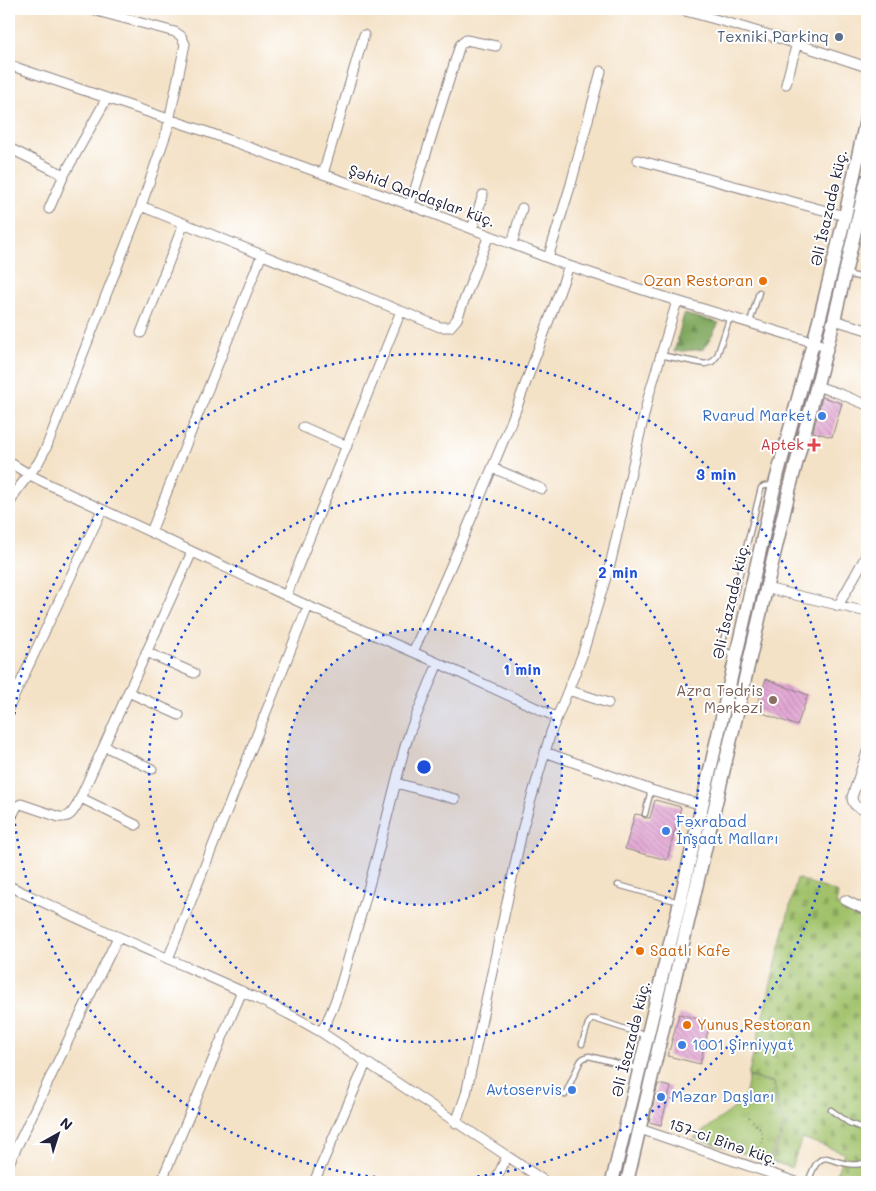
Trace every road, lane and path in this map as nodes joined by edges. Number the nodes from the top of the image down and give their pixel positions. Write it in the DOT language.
graph roads {
  1 [pos="89,9"];
  2 [pos="677,9"];
  3 [pos="364,35"];
  4 [pos="797,44"];
  5 [pos="496,46"];
  6 [pos="9,65"];
  7 [pos="867,67"];
  8 [pos="601,71"];
  9 [pos="786,84"];
  10 [pos="107,98"];
  11 [pos="867,116"];
  12 [pos="169,120"];
  13 [pos="9,148"];
  14 [pos="638,160"];
  15 [pos="323,174"];
  16 [pos="64,175"];
  17 [pos="867,180"];
  18 [pos="483,195"];
  19 [pos="410,205"];
  20 [pos="141,206"];
  21 [pos="522,208"];
  22 [pos="49,209"];
  23 [pos="864,212"];
  24 [pos="845,216"];
  25 [pos="184,223"];
  26 [pos="472,229"];
  27 [pos="489,235"];
  28 [pos="512,244"];
  29 [pos="262,254"];
  30 [pos="548,258"];
  31 [pos="569,266"];
  32 [pos="845,274"];
  33 [pos="867,279"];
  34 [pos="760,292"];
  35 [pos="677,301"];
  36 [pos="401,311"];
  37 [pos="730,317"];
  38 [pos="820,317"];
  39 [pos="834,320"];
  40 [pos="750,322"];
  41 [pos="867,330"];
  42 [pos="141,333"];
  43 [pos="813,342"];
  44 [pos="827,346"];
  45 [pos="660,355"];
  46 [pos="816,386"];
  47 [pos="867,405"];
  48 [pos="303,427"];
  49 [pos="347,446"];
  50 [pos="9,462"];
  51 [pos="493,468"];
  52 [pos="30,475"];
  53 [pos="542,489"];
  54 [pos="9,505"];
  55 [pos="102,510"];
  56 [pos="151,532"];
  57 [pos="192,552"];
  58 [pos="867,554"];
  59 [pos="766,588"];
  60 [pos="286,596"];
  61 [pos="308,606"];
  62 [pos="838,606"];
  63 [pos="867,612"];
  64 [pos="146,652"];
  65 [pos="413,652"];
  66 [pos="438,663"];
  67 [pos="194,673"];
  68 [pos="568,690"];
  69 [pos="128,692"];
  70 [pos="608,703"];
  71 [pos="9,707"];
  72 [pos="178,715"];
  73 [pos="556,718"];
  74 [pos="104,746"];
  75 [pos="545,752"];
  76 [pos="867,752"];
  77 [pos="152,769"];
  78 [pos="396,783"];
  79 [pos="651,790"];
  80 [pos="81,798"];
  81 [pos="455,799"];
  82 [pos="708,807"];
  83 [pos="867,811"];
  84 [pos="645,814"];
  85 [pos="9,822"];
  86 [pos="136,825"];
  87 [pos="618,885"];
  88 [pos="9,886"];
  89 [pos="845,900"];
  90 [pos="680,902"];
  91 [pos="867,911"];
  92 [pos="118,937"];
  93 [pos="168,959"];
  94 [pos="242,992"];
  95 [pos="321,1032"];
  96 [pos="648,1036"];
  97 [pos="582,1044"];
  98 [pos="366,1063"];
  99 [pos="640,1069"];
  100 [pos="566,1095"];
  101 [pos="831,1110"];
  102 [pos="748,1116"];
  103 [pos="456,1123"];
  104 [pos="626,1125"];
  105 [pos="640,1129"];
  106 [pos="867,1130"];
  107 [pos="506,1156"];
  108 [pos="867,1160"];
  109 [pos="9,1163"];
  110 [pos="756,1168"];
  111 [pos="786,1180"];
  112 [pos="161,1182"];
  113 [pos="314,1182"];
  114 [pos="495,1182"];
  115 [pos="546,1182"];
  116 [pos="612,1182"];
  117 [pos="627,1182"];
  118 [pos="796,1182"];
  119 [pos="808,1182"];
  1 -- 12 [label="street"];
  2 -- 4 [label="street"];
  3 -- 15 [label="street"];
  4 -- 7 [label="street"];
  4 -- 9 [label="street"];
  5 -- 19 [label="street"];
  6 -- 10 [label="street, Şəhid Qardaşlar küç."];
  8 -- 30 [label="street"];
  10 -- 12 [label="street, Şəhid Qardaşlar küç."];
  10 -- 16 [label="street"];
  11 -- 24 [label="main road, Əli İsazadə küç."];
  12 -- 15 [label="street, Şəhid Qardaşlar küç."];
  12 -- 20 [label="street"];
  13 -- 16 [label="street"];
  14 -- 24 [label="street"];
  15 -- 19 [label="street, Şəhid Qardaşlar küç."];
  16 -- 22 [label="street"];
  17 -- 23 [label="main road, Əli İsazadə küç."];
  18 -- 26 [label="street"];
  19 -- 26 [label="street, Şəhid Qardaşlar küç."];
  20 -- 25 [label="street"];
  20 -- 52 [label="street"];
  21 -- 28 [label="street"];
  23 -- 32 [label="main road, Əli İsazadə küç."];
  24 -- 38 [label="main road, Əli İsazadə küç."];
  25 -- 29 [label="street"];
  25 -- 42 [label="street"];
  26 -- 27 [label="street, Şəhid Qardaşlar küç."];
  27 -- 28 [label="street, Şəhid Qardaşlar küç."];
  27 -- 36 [label="street"];
  28 -- 30 [label="street, Şəhid Qardaşlar küç."];
  29 -- 36 [label="street"];
  29 -- 56 [label="street"];
  30 -- 31 [label="street, Şəhid Qardaşlar küç."];
  31 -- 35 [label="street, Şəhid Qardaşlar küç."];
  31 -- 51 [label="street"];
  32 -- 33 [label="lane"];
  32 -- 39 [label="main road, Əli İsazadə küç."];
  34 -- 40 [label="lane"];
  35 -- 37 [label="street, Şəhid Qardaşlar küç."];
  35 -- 45 [label="street"];
  36 -- 49 [label="street"];
  37 -- 40 [label="street, Şəhid Qardaşlar küç."];
  37 -- 45 [label="lane"];
  38 -- 39 [label="main road"];
  38 -- 43 [label="main road, Əli İsazadə küç."];
  39 -- 41 [label="street"];
  39 -- 44 [label="main road, Əli İsazadə küç."];
  40 -- 43 [label="street, Şəhid Qardaşlar küç."];
  43 -- 44 [label="street, Şəhid Qardaşlar küç."];
  43 -- 82 [label="main road, Əli İsazadə küç."];
  44 -- 46 [label="main road, Əli İsazadə küç."];
  45 -- 68 [label="street"];
  46 -- 47 [label="street"];
  46 -- 59 [label="main road, Əli İsazadə küç."];
  48 -- 49 [label="street"];
  49 -- 60 [label="street"];
  50 -- 52 [label="street"];
  51 -- 53 [label="street"];
  51 -- 65 [label="street"];
  52 -- 54 [label="street"];
  52 -- 55 [label="street"];
  55 -- 56 [label="street"];
  55 -- 71 [label="street"];
  56 -- 57 [label="street"];
  57 -- 60 [label="street"];
  57 -- 64 [label="street"];
  58 -- 62 [label="street"];
  59 -- 62 [label="street"];
  59 -- 82 [label="main road, Əli İsazadə küç."];
  60 -- 61 [label="street"];
  61 -- 65 [label="street"];
  61 -- 93 [label="street"];
  62 -- 63 [label="street"];
  64 -- 67 [label="street"];
  64 -- 69 [label="street"];
  65 -- 66 [label="street"];
  66 -- 73 [label="street"];
  66 -- 78 [label="street"];
  68 -- 70 [label="street"];
  68 -- 73 [label="street"];
  69 -- 72 [label="street"];
  69 -- 74 [label="street"];
  73 -- 75 [label="street"];
  74 -- 77 [label="street"];
  74 -- 80 [label="street"];
  75 -- 79 [label="street"];
  75 -- 103 [label="street"];
  76 -- 83 [label="street"];
  78 -- 81 [label="street"];
  78 -- 95 [label="street"];
  79 -- 82 [label="street"];
  79 -- 84 [label="lane"];
  80 -- 85 [label="street"];
  80 -- 86 [label="street"];
  82 -- 90 [label="main road, Əli İsazadə küç."];
  82 -- 105 [label="main road, Əli İsazadə küç."];
  87 -- 90 [label="lane"];
  88 -- 92 [label="street"];
  89 -- 91 [label="street"];
  90 -- 96 [label="main road, Əli İsazadə küç."];
  92 -- 93 [label="street"];
  92 -- 109 [label="street"];
  93 -- 94 [label="street"];
  94 -- 95 [label="street"];
  94 -- 112 [label="street"];
  95 -- 98 [label="street"];
  96 -- 97 [label="lane"];
  96 -- 99 [label="main road, Əli İsazadə küç."];
  98 -- 103 [label="street"];
  98 -- 113 [label="street"];
  99 -- 100 [label="lane"];
  99 -- 104 [label="main road, Əli İsazadə küç."];
  101 -- 106 [label="lane"];
  102 -- 110 [label="path"];
  103 -- 107 [label="street"];
  104 -- 105 [label="main road"];
  104 -- 116 [label="main road, Əli İsazadə küç."];
  105 -- 110 [label="street, 157-ci Binə küç."];
  105 -- 117 [label="main road, Əli İsazadə küç."];
  107 -- 114 [label="street"];
  107 -- 115 [label="street"];
  108 -- 119 [label="lane"];
  110 -- 111 [label="street, 157-ci Binə küç."];
  111 -- 118 [label="street, 157-ci Binə küç."];
}
